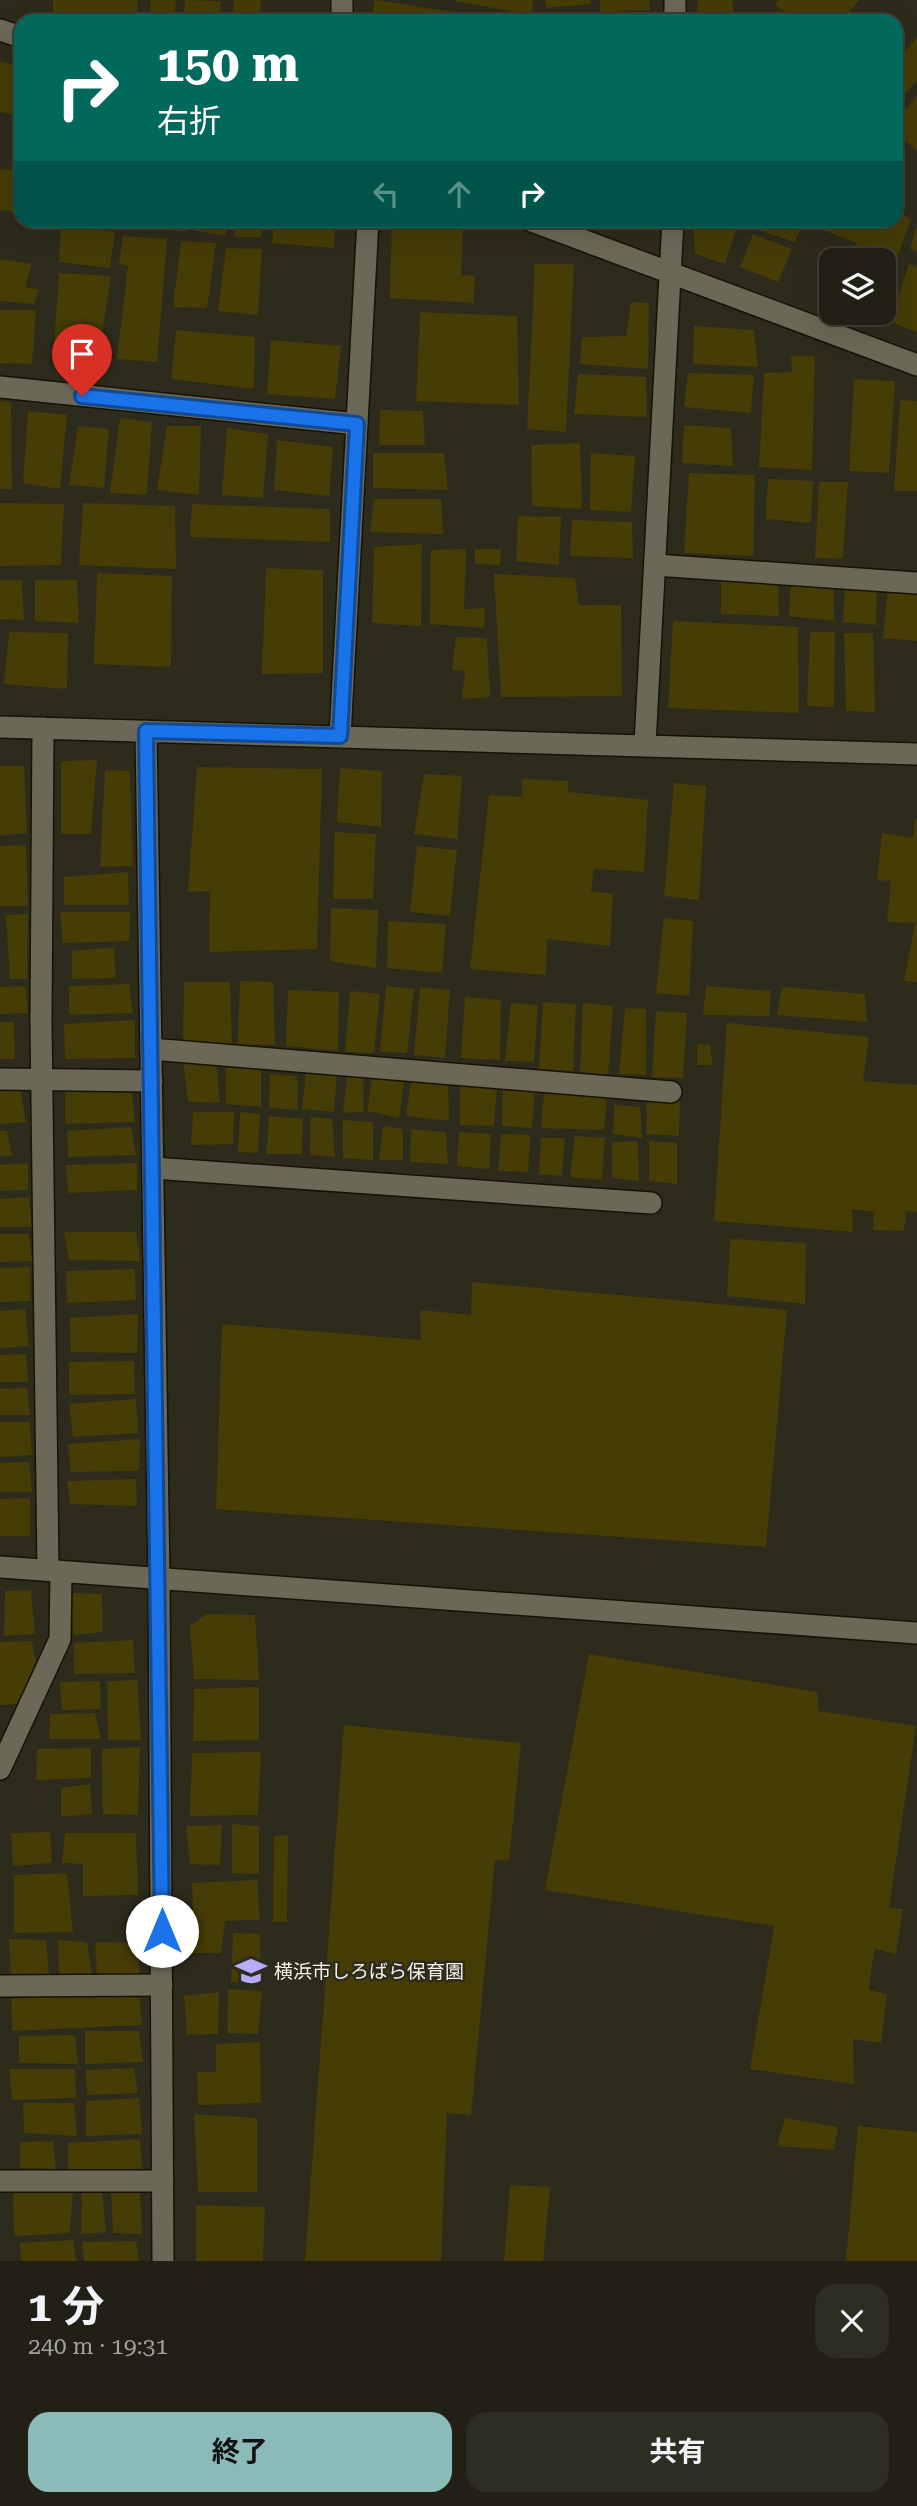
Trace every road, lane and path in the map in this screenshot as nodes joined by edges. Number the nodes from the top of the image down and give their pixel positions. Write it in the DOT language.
graph roads {
  1 [pos="368,228"];
  2 [pos="551,228"];
  3 [pos="673,228"];
  4 [pos="672,272"];
  5 [pos="917,365"];
  6 [pos="0,387"];
  7 [pos="357,424"];
  8 [pos="655,565"];
  9 [pos="917,583"];
  10 [pos="0,727"];
  11 [pos="43,728"];
  12 [pos="146,731"];
  13 [pos="340,736"];
  14 [pos="645,744"];
  15 [pos="917,754"];
  16 [pos="151,1049"];
  17 [pos="0,1079"];
  18 [pos="42,1080"];
  19 [pos="152,1082"];
  20 [pos="671,1092"];
  21 [pos="153,1168"];
  22 [pos="651,1203"];
  23 [pos="0,1567"];
  24 [pos="54,1571"];
  25 [pos="159,1579"];
  26 [pos="917,1633"];
  27 [pos="0,1769"];
  28 [pos="0,1986"];
  29 [pos="162,1986"];
  30 [pos="0,2181"];
  31 [pos="163,2181"];
  32 [pos="163,2261"];
  1 -- 7 [label="street"];
  2 -- 4 [label="street"];
  3 -- 4 [label="street"];
  4 -- 5 [label="street"];
  4 -- 8 [label="street"];
  6 -- 7 [label="street"];
  7 -- 13 [label="street"];
  8 -- 9 [label="street"];
  8 -- 14 [label="street"];
  10 -- 11 [label="street"];
  11 -- 12 [label="street"];
  11 -- 18 [label="street"];
  12 -- 13 [label="street"];
  12 -- 16 [label="street"];
  13 -- 14 [label="street"];
  14 -- 15 [label="street"];
  16 -- 19 [label="street"];
  16 -- 20 [label="street"];
  17 -- 18 [label="street"];
  18 -- 19 [label="street"];
  18 -- 24 [label="street"];
  19 -- 21 [label="street"];
  21 -- 22 [label="street"];
  21 -- 25 [label="street"];
  23 -- 24 [label="street"];
  24 -- 25 [label="street"];
  24 -- 27 [label="street"];
  25 -- 26 [label="street"];
  25 -- 29 [label="street"];
  28 -- 29 [label="street"];
  29 -- 31 [label="street"];
  30 -- 31 [label="street"];
  31 -- 32 [label="street"];
}
